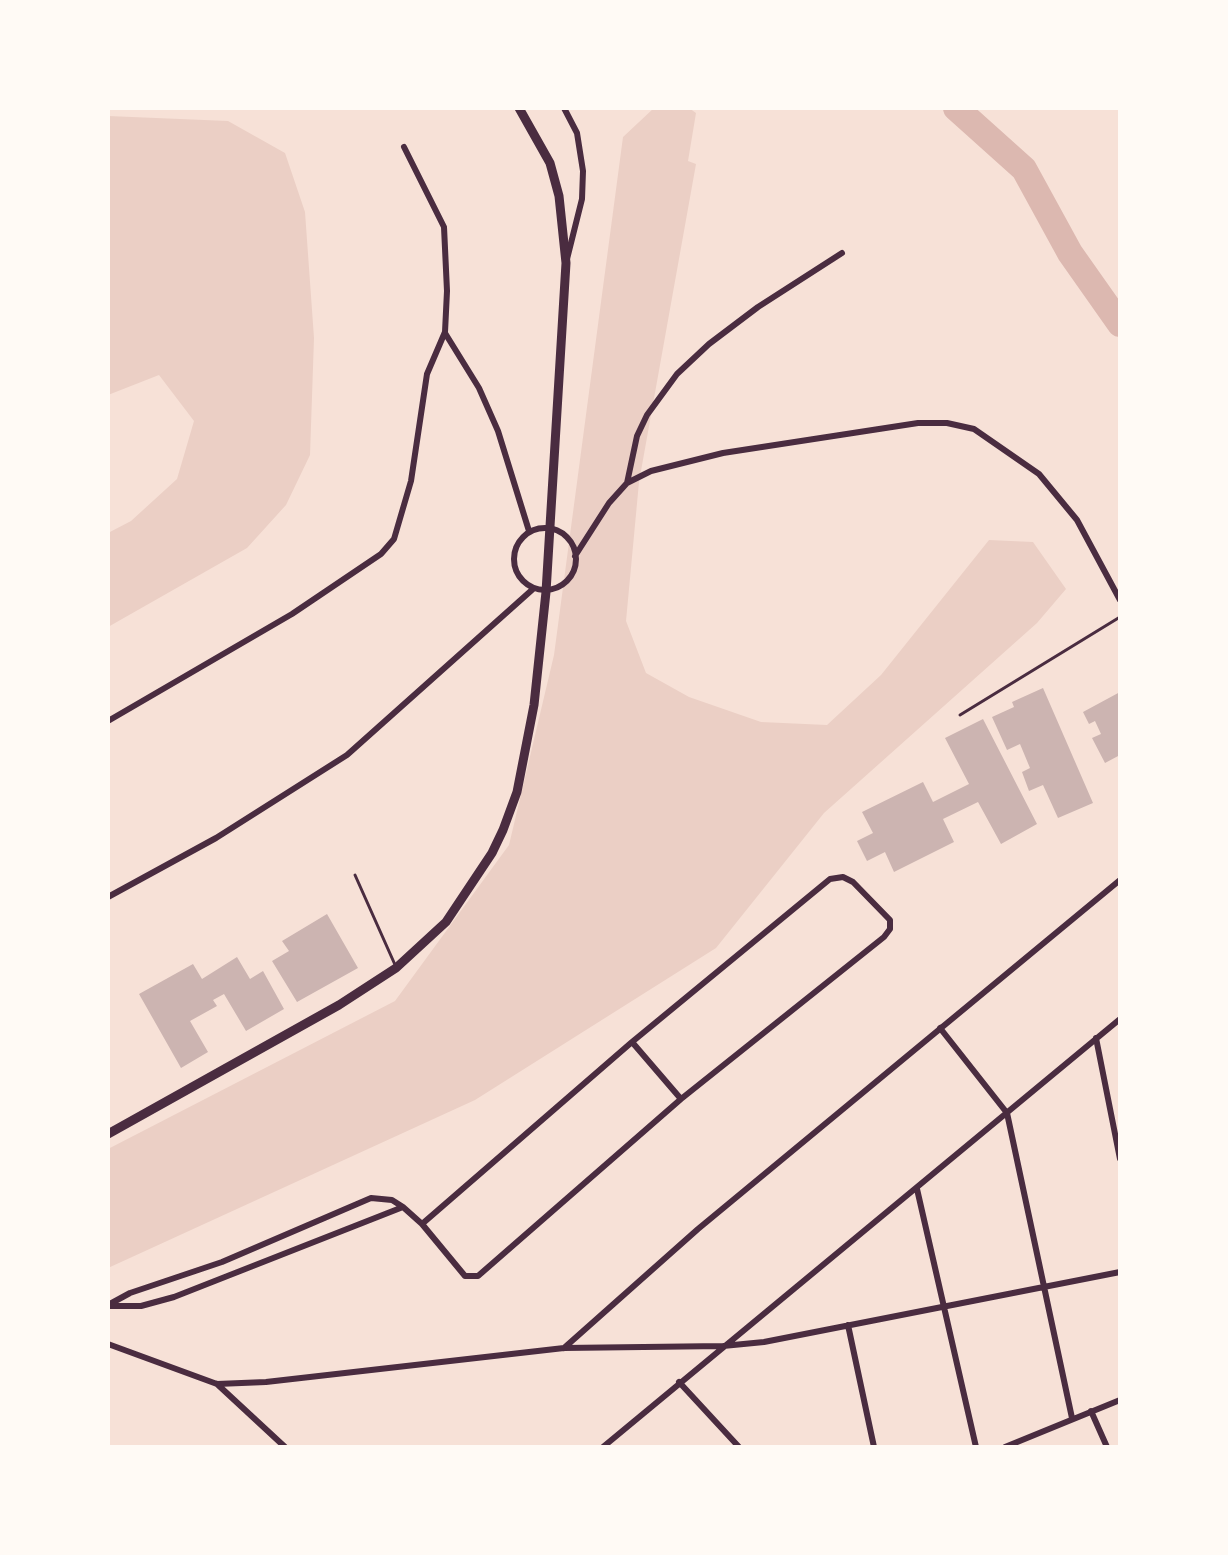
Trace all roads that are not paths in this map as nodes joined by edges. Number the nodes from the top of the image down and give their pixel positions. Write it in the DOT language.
graph roads {
  1 [pos="519,108"];
  2 [pos="564,108"];
  3 [pos="404,147"];
  4 [pos="842,253"];
  5 [pos="566,263"];
  6 [pos="445,332"];
  7 [pos="627,483"];
  8 [pos="551,528"];
  9 [pos="529,531"];
  10 [pos="575,556"];
  11 [pos="533,589"];
  12 [pos="546,592"];
  13 [pos="1120,600"];
  14 [pos="1120,617"];
  15 [pos="960,715"];
  16 [pos="108,721"];
  17 [pos="355,875"];
  18 [pos="1120,880"];
  19 [pos="108,897"];
  20 [pos="396,968"];
  21 [pos="1120,1019"];
  22 [pos="940,1028"];
  23 [pos="1096,1038"];
  24 [pos="632,1042"];
  25 [pos="681,1099"];
  26 [pos="1007,1113"];
  27 [pos="108,1134"];
  28 [pos="1120,1159"];
  29 [pos="917,1189"];
  30 [pos="403,1207"];
  31 [pos="422,1224"];
  32 [pos="1120,1272"];
  33 [pos="1046,1286"];
  34 [pos="108,1306"];
  35 [pos="943,1306"];
  36 [pos="848,1325"];
  37 [pos="108,1344"];
  38 [pos="723,1346"];
  39 [pos="564,1348"];
  40 [pos="679,1382"];
  41 [pos="217,1384"];
  42 [pos="1120,1400"];
  43 [pos="1091,1411"];
  44 [pos="1072,1418"];
  45 [pos="285,1447"];
  46 [pos="604,1447"];
  47 [pos="739,1447"];
  48 [pos="874,1447"];
  49 [pos="976,1447"];
  50 [pos="1005,1447"];
  51 [pos="1107,1447"];
  1 -- 5 [label="main road"];
  2 -- 5 [label="street"];
  3 -- 6 [label="street"];
  4 -- 7 [label="street"];
  5 -- 8 [label="main road"];
  6 -- 9 [label="street"];
  6 -- 16 [label="street"];
  7 -- 10 [label="street"];
  7 -- 13 [label="street"];
  8 -- 9 [label="street"];
  8 -- 10 [label="street"];
  8 -- 12 [label="main road"];
  9 -- 11 [label="street"];
  10 -- 12 [label="street"];
  11 -- 12 [label="street"];
  11 -- 19 [label="street"];
  12 -- 20 [label="main road"];
  14 -- 15 [label="lane"];
  17 -- 20 [label="lane"];
  18 -- 22 [label="street"];
  20 -- 27 [label="main road"];
  21 -- 23 [label="street"];
  22 -- 26 [label="street"];
  22 -- 39 [label="street"];
  23 -- 26 [label="street"];
  23 -- 28 [label="street"];
  24 -- 25 [label="street"];
  24 -- 25 [label="street"];
  24 -- 31 [label="street"];
  25 -- 31 [label="street"];
  26 -- 29 [label="street"];
  26 -- 33 [label="street"];
  29 -- 35 [label="street"];
  29 -- 38 [label="street"];
  30 -- 31 [label="street"];
  30 -- 34 [label="street"];
  30 -- 34 [label="street"];
  32 -- 33 [label="street"];
  33 -- 35 [label="street"];
  33 -- 44 [label="street"];
  35 -- 36 [label="street"];
  35 -- 49 [label="street"];
  36 -- 38 [label="street"];
  36 -- 48 [label="street"];
  37 -- 41 [label="street"];
  38 -- 39 [label="street"];
  38 -- 40 [label="street"];
  39 -- 41 [label="street"];
  40 -- 46 [label="street"];
  40 -- 47 [label="street"];
  41 -- 45 [label="street"];
  42 -- 43 [label="street"];
  43 -- 44 [label="street"];
  43 -- 51 [label="street"];
  44 -- 50 [label="street"];
}
